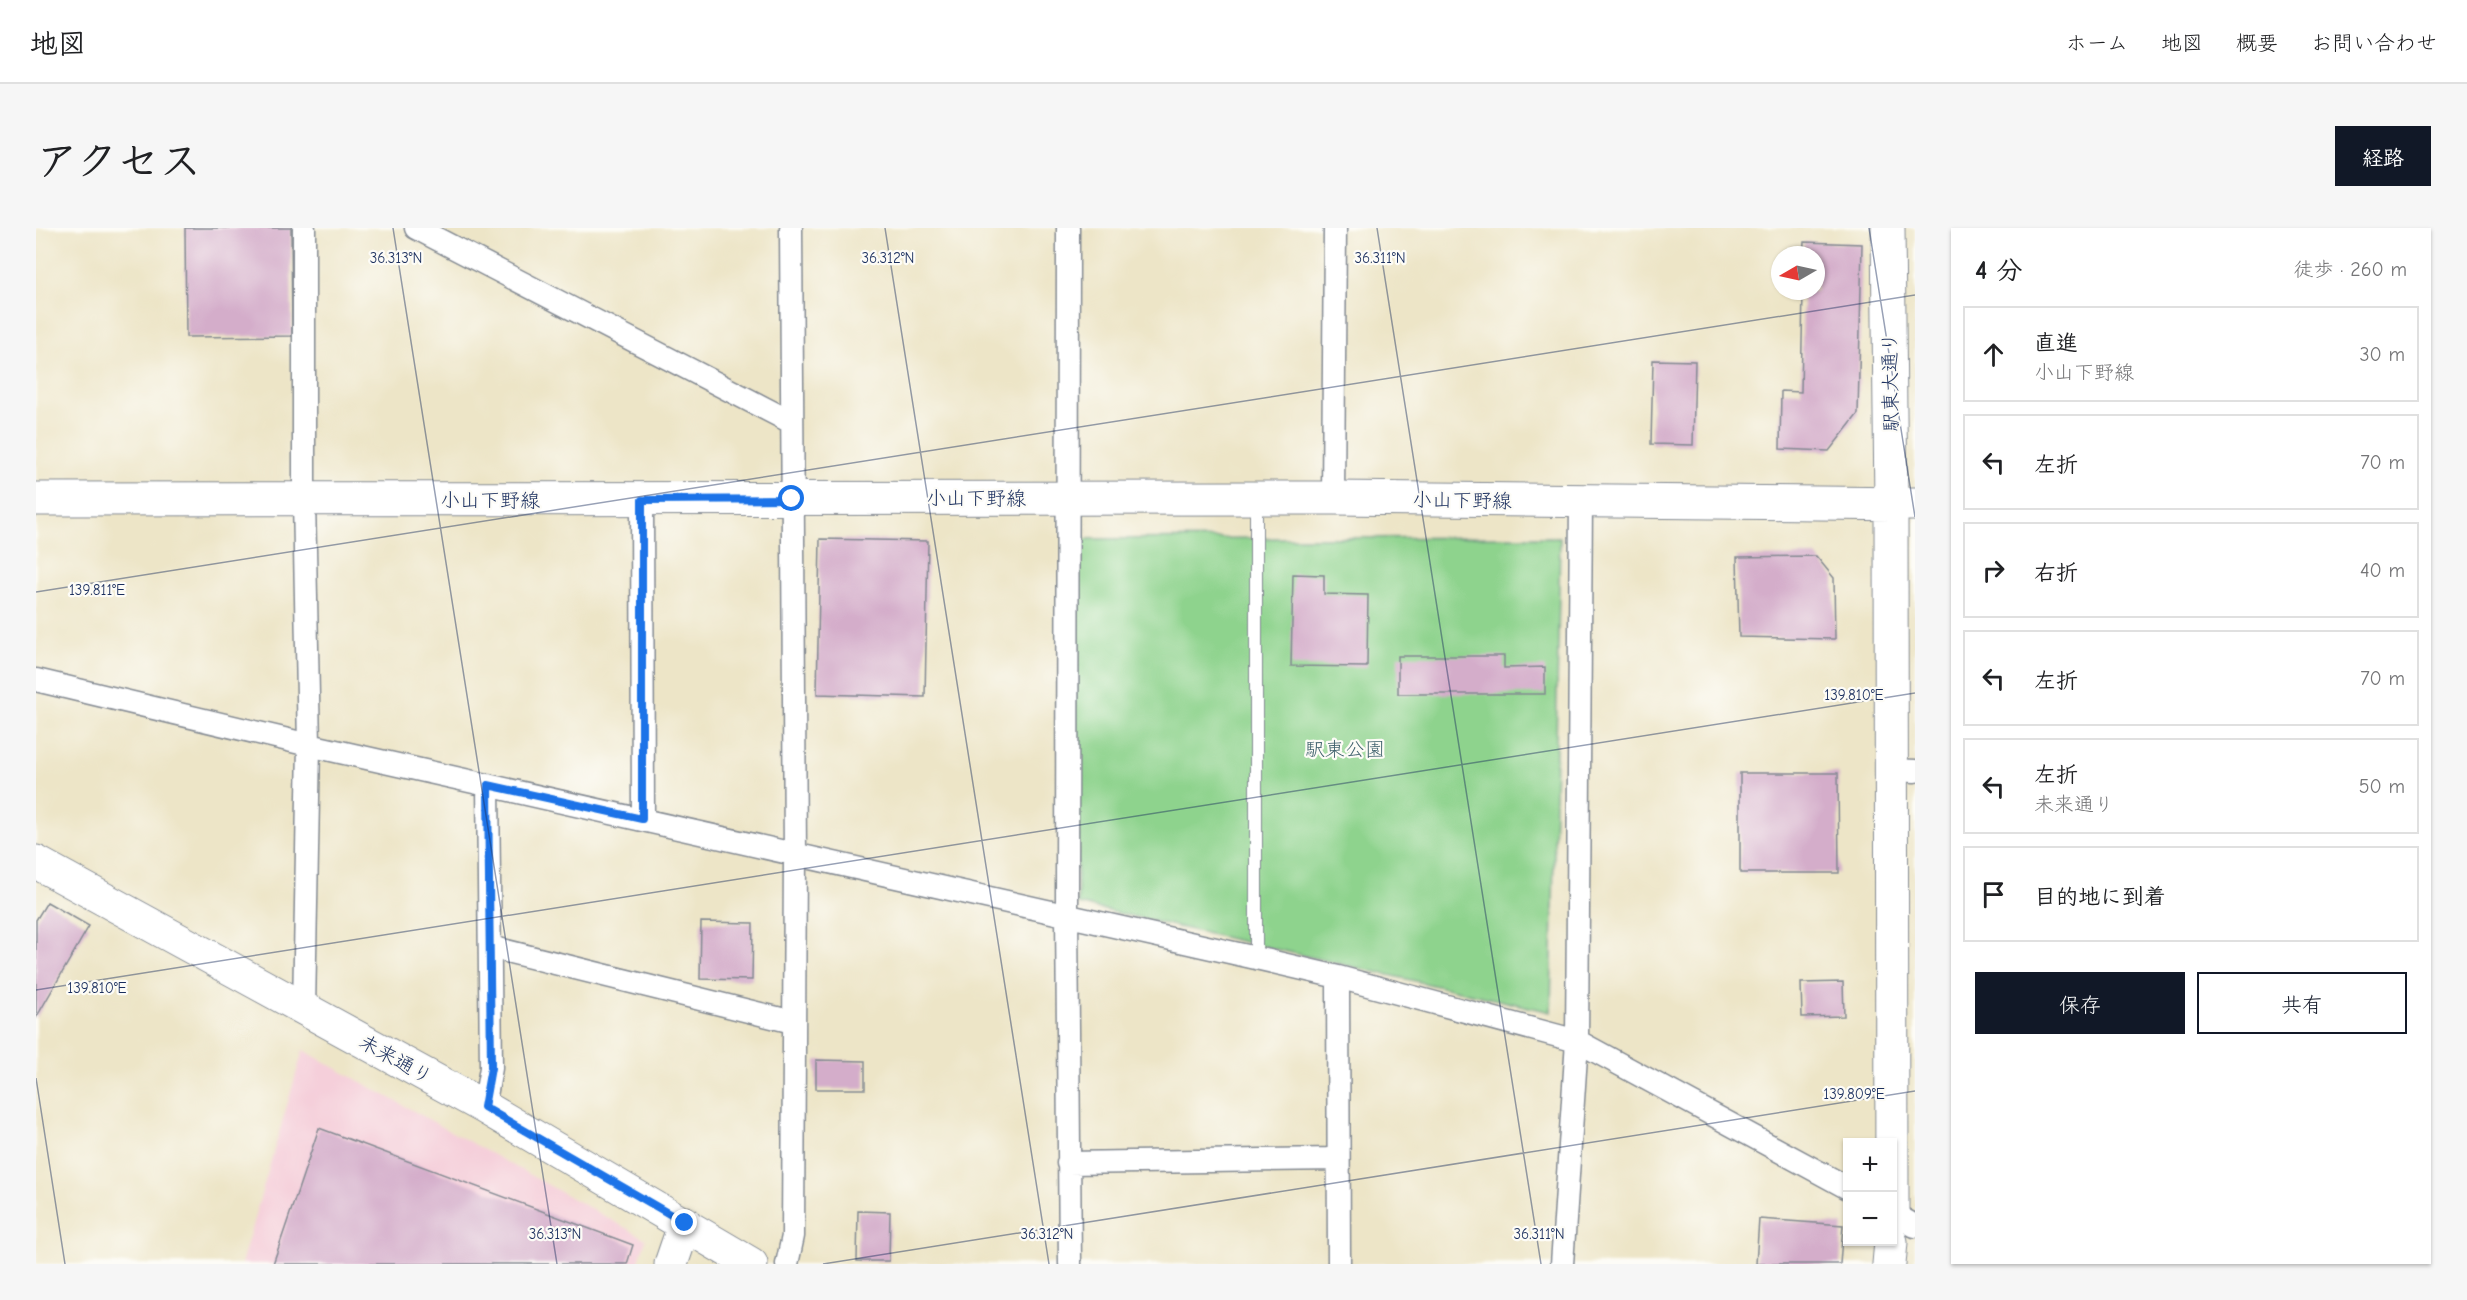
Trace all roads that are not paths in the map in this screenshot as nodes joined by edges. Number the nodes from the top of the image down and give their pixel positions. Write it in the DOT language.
graph roads {
  1 [pos="304,228"];
  2 [pos="416,228"];
  3 [pos="791,228"];
  4 [pos="1068,228"];
  5 [pos="1335,228"];
  6 [pos="1888,228"];
  7 [pos="790,422"];
  8 [pos="1067,498"];
  9 [pos="1256,498"];
  10 [pos="1333,498"];
  11 [pos="36,499"];
  12 [pos="792,499"];
  13 [pos="304,500"];
  14 [pos="642,500"];
  15 [pos="1581,501"];
  16 [pos="1903,504"];
  17 [pos="36,680"];
  18 [pos="309,745"];
  19 [pos="1904,771"];
  20 [pos="488,785"];
  21 [pos="642,819"];
  22 [pos="795,854"];
  23 [pos="38,869"];
  24 [pos="1067,914"];
  25 [pos="490,947"];
  26 [pos="1256,958"];
  27 [pos="1338,977"];
  28 [pos="304,1009"];
  29 [pos="793,1022"];
  30 [pos="1577,1041"];
  31 [pos="484,1107"];
  32 [pos="1338,1159"];
  33 [pos="1068,1163"];
  34 [pos="1843,1185"];
  35 [pos="1894,1192"];
  36 [pos="1897,1215"];
  37 [pos="685,1223"];
  38 [pos="1915,1226"];
  39 [pos="1891,1246"];
  40 [pos="671,1264"];
  41 [pos="751,1264"];
  42 [pos="787,1264"];
  43 [pos="1070,1264"];
  44 [pos="1339,1264"];
  45 [pos="1562,1264"];
  46 [pos="1889,1264"];
  1 -- 13 [label="street"];
  2 -- 7 [label="street"];
  3 -- 7 [label="street"];
  4 -- 8 [label="street"];
  5 -- 10 [label="street"];
  6 -- 16 [label="street, 駅東大通り"];
  7 -- 12 [label="street"];
  8 -- 9 [label="street, 小山下野線"];
  8 -- 12 [label="street, 小山下野線"];
  8 -- 24 [label="street"];
  9 -- 10 [label="street, 小山下野線"];
  9 -- 26 [label="lane"];
  10 -- 15 [label="street, 小山下野線"];
  11 -- 13 [label="street, 小山下野線"];
  12 -- 14 [label="street, 小山下野線"];
  12 -- 22 [label="street"];
  13 -- 14 [label="street, 小山下野線"];
  13 -- 18 [label="street"];
  14 -- 21 [label="street"];
  15 -- 16 [label="street, 小山下野線"];
  15 -- 30 [label="street"];
  16 -- 19 [label="street, 駅東大通り"];
  17 -- 18 [label="street"];
  18 -- 20 [label="street"];
  18 -- 28 [label="street"];
  19 -- 35 [label="street, 駅東大通り"];
  20 -- 21 [label="street"];
  20 -- 25 [label="street"];
  21 -- 22 [label="street"];
  22 -- 24 [label="street"];
  22 -- 29 [label="street"];
  23 -- 28 [label="street, 未来通り"];
  24 -- 26 [label="street"];
  24 -- 33 [label="street"];
  25 -- 29 [label="street"];
  25 -- 31 [label="street"];
  26 -- 27 [label="street"];
  27 -- 30 [label="street"];
  27 -- 32 [label="street"];
  28 -- 31 [label="street, 未来通り"];
  29 -- 42 [label="street"];
  30 -- 34 [label="street"];
  30 -- 45 [label="street"];
  31 -- 37 [label="street, 未来通り"];
  32 -- 33 [label="street"];
  32 -- 44 [label="street"];
  33 -- 43 [label="street"];
  36 -- 38 [label="street"];
  37 -- 40 [label="street"];
  37 -- 41 [label="street, 未来通り"];
  39 -- 46 [label="street"];
}
